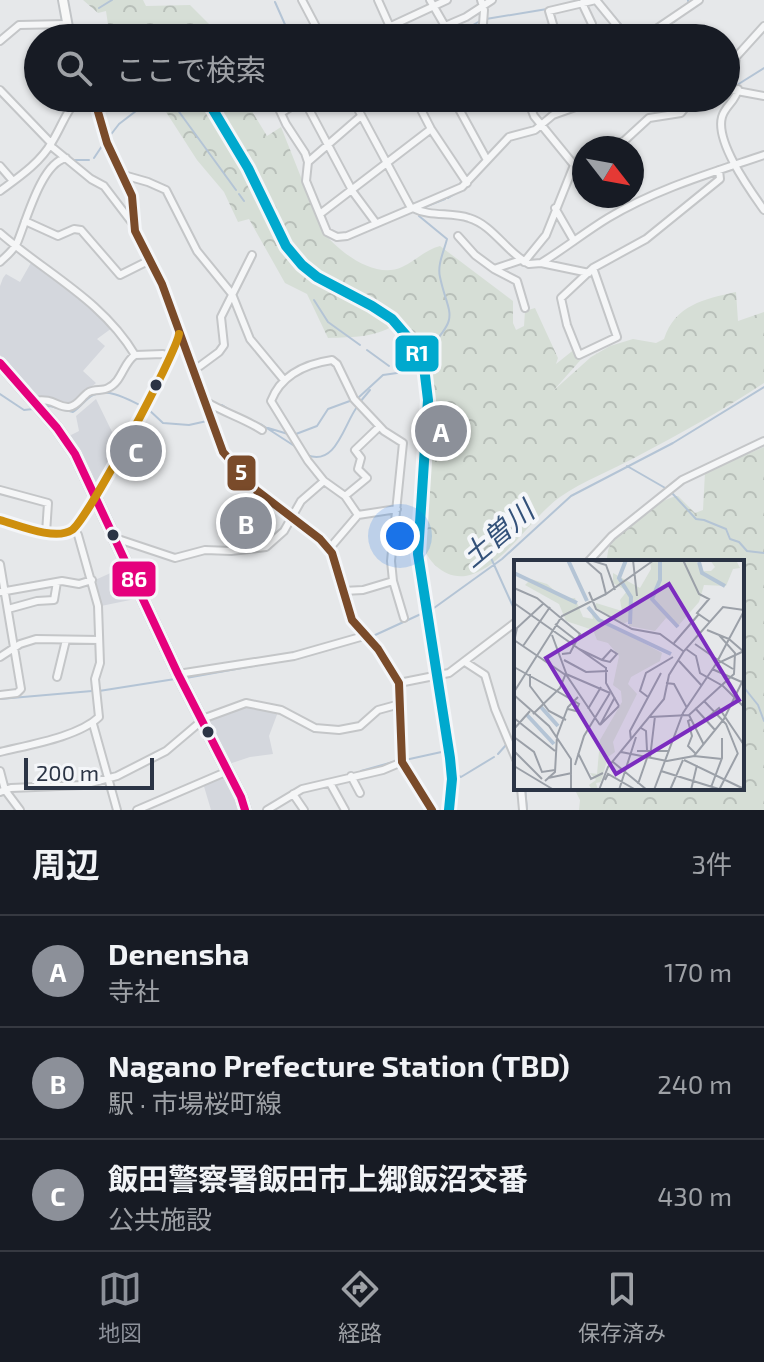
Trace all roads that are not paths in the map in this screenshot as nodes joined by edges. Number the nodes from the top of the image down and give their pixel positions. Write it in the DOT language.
graph roads {
  1 [pos="302,0"];
  2 [pos="379,0"];
  3 [pos="447,0"];
  4 [pos="492,0"];
  5 [pos="596,0"];
  6 [pos="699,0"];
  7 [pos="64,1"];
  8 [pos="482,2"];
  9 [pos="432,3"];
  10 [pos="582,3"];
  11 [pos="67,24"];
  12 [pos="315,24"];
  13 [pos="390,24"];
  14 [pos="395,24"];
  15 [pos="444,24"];
  16 [pos="450,24"];
  17 [pos="482,24"];
  18 [pos="553,24"];
  19 [pos="592,24"];
  20 [pos="616,24"];
  21 [pos="664,24"];
  22 [pos="24,25"];
  23 [pos="764,26"];
  24 [pos="0,41"];
  25 [pos="740,53"];
  26 [pos="0,90"];
  27 [pos="740,90"];
  28 [pos="764,96"];
  29 [pos="67,112"];
  30 [pos="98,112"];
  31 [pos="311,112"];
  32 [pos="359,112"];
  33 [pos="422,112"];
  34 [pos="461,112"];
  35 [pos="534,112"];
  36 [pos="561,112"];
  37 [pos="682,112"];
  38 [pos="724,112"];
  39 [pos="281,113"];
  40 [pos="361,116"];
  41 [pos="541,125"];
  42 [pos="431,129"];
  43 [pos="629,136"];
  44 [pos="51,145"];
  45 [pos="329,145"];
  46 [pos="764,155"];
  47 [pos="66,158"];
  48 [pos="487,160"];
  49 [pos="308,162"];
  50 [pos="386,162"];
  51 [pos="572,163"];
  52 [pos="735,164"];
  53 [pos="0,166"];
  54 [pos="572,170"];
  55 [pos="719,170"];
  56 [pos="120,174"];
  57 [pos="13,181"];
  58 [pos="467,183"];
  59 [pos="352,189"];
  60 [pos="0,191"];
  61 [pos="761,202"];
  62 [pos="412,208"];
  63 [pos="555,208"];
  64 [pos="764,210"];
  65 [pos="320,214"];
  66 [pos="25,221"];
  67 [pos="376,223"];
  68 [pos="133,224"];
  69 [pos="0,233"];
  70 [pos="458,236"];
  71 [pos="574,241"];
  72 [pos="15,246"];
  73 [pos="252,255"];
  74 [pos="150,260"];
  75 [pos="522,261"];
  76 [pos="0,262"];
  77 [pos="541,263"];
  78 [pos="494,269"];
  79 [pos="591,270"];
  80 [pos="232,294"];
  81 [pos="525,308"];
  82 [pos="179,334"];
  83 [pos="135,355"];
  84 [pos="169,358"];
  85 [pos="0,363"];
  86 [pos="194,368"];
  87 [pos="284,380"];
  88 [pos="205,401"];
  89 [pos="37,406"];
  90 [pos="379,427"];
  91 [pos="262,430"];
  92 [pos="764,441"];
  93 [pos="324,481"];
  94 [pos="0,490"];
  95 [pos="345,496"];
  96 [pos="96,497"];
  97 [pos="397,509"];
  98 [pos="358,515"];
  99 [pos="293,518"];
  100 [pos="0,520"];
  101 [pos="74,529"];
  102 [pos="46,533"];
  103 [pos="115,538"];
  104 [pos="329,549"];
  105 [pos="590,560"];
  106 [pos="0,567"];
  107 [pos="92,580"];
  108 [pos="393,581"];
  109 [pos="57,582"];
  110 [pos="343,591"];
  111 [pos="2,592"];
  112 [pos="8,609"];
  113 [pos="404,618"];
  114 [pos="514,624"];
  115 [pos="366,638"];
  116 [pos="66,640"];
  117 [pos="99,640"];
  118 [pos="15,649"];
  119 [pos="0,657"];
  120 [pos="465,662"];
  121 [pos="57,677"];
  122 [pos="180,677"];
  123 [pos="399,683"];
  124 [pos="0,695"];
  125 [pos="400,704"];
  126 [pos="203,720"];
  127 [pos="93,724"];
  128 [pos="0,752"];
  129 [pos="514,754"];
  130 [pos="402,762"];
  131 [pos="0,771"];
  132 [pos="228,771"];
  133 [pos="351,776"];
  134 [pos="108,779"];
  135 [pos="330,783"];
  136 [pos="521,790"];
  137 [pos="3,791"];
  138 [pos="360,793"];
  139 [pos="293,794"];
  140 [pos="20,810"];
  141 [pos="117,810"];
  142 [pos="137,810"];
  143 [pos="245,810"];
  144 [pos="267,810"];
  145 [pos="304,810"];
  146 [pos="345,810"];
  147 [pos="432,810"];
  148 [pos="523,810"];
  1 -- 12 [label="street"];
  2 -- 13 [label="street"];
  3 -- 9 [label="street"];
  4 -- 8 [label="street"];
  5 -- 10 [label="street"];
  5 -- 20 [label="street"];
  6 -- 21 [label="street"];
  7 -- 11 [label="main road"];
  8 -- 16 [label="street"];
  8 -- 17 [label="street"];
  9 -- 14 [label="street"];
  9 -- 15 [label="street"];
  10 -- 18 [label="street"];
  10 -- 19 [label="street"];
  22 -- 24 [label="street"];
  23 -- 25 [label="street"];
  26 -- 44 [label="street"];
  27 -- 28 [label="street"];
  29 -- 44 [label="street"];
  30 -- 56 [label="main road"];
  31 -- 45 [label="street"];
  32 -- 40 [label="street"];
  33 -- 42 [label="street"];
  34 -- 48 [label="street"];
  35 -- 41 [label="street"];
  36 -- 41 [label="street"];
  37 -- 43 [label="street"];
  38 -- 52 [label="street"];
  39 -- 49 [label="street"];
  40 -- 45 [label="street"];
  40 -- 50 [label="street"];
  41 -- 48 [label="street"];
  41 -- 51 [label="street"];
  42 -- 50 [label="street"];
  42 -- 58 [label="street"];
  44 -- 47 [label="street"];
  44 -- 57 [label="street"];
  45 -- 49 [label="street"];
  45 -- 59 [label="street"];
  46 -- 52 [label="street"];
  47 -- 66 [label="street"];
  47 -- 68 [label="street"];
  48 -- 58 [label="street"];
  49 -- 65 [label="street"];
  50 -- 59 [label="street"];
  50 -- 62 [label="street"];
  52 -- 55 [label="street"];
  52 -- 61 [label="street"];
  53 -- 57 [label="street"];
  54 -- 63 [label="street"];
  55 -- 71 [label="street"];
  55 -- 79 [label="street"];
  56 -- 68 [label="main road"];
  56 -- 80 [label="street"];
  57 -- 60 [label="street"];
  58 -- 62 [label="street"];
  59 -- 65 [label="street"];
  59 -- 67 [label="street"];
  61 -- 64 [label="street"];
  62 -- 67 [label="street"];
  62 -- 75 [label="street"];
  63 -- 71 [label="street"];
  63 -- 75 [label="street"];
  65 -- 67 [label="street"];
  66 -- 72 [label="street"];
  66 -- 74 [label="street"];
  68 -- 74 [label="main road"];
  69 -- 72 [label="street"];
  70 -- 78 [label="street"];
  71 -- 77 [label="street"];
  72 -- 76 [label="street"];
  72 -- 83 [label="street"];
  73 -- 80 [label="street"];
  74 -- 82 [label="main road"];
  75 -- 77 [label="street"];
  75 -- 78 [label="street"];
  77 -- 79 [label="street"];
  78 -- 81 [label="street"];
  79 -- 79 [label="street"];
  80 -- 86 [label="street"];
  80 -- 87 [label="street"];
  82 -- 84 [label="street"];
  82 -- 86 [label="main road"];
  83 -- 84 [label="street"];
  83 -- 89 [label="street"];
  84 -- 96 [label="street"];
  85 -- 89 [label="highway"];
  86 -- 88 [label="main road"];
  87 -- 90 [label="street"];
  87 -- 93 [label="street"];
  88 -- 91 [label="street"];
  88 -- 99 [label="main road"];
  89 -- 96 [label="highway"];
  90 -- 95 [label="street"];
  90 -- 97 [label="street"];
  92 -- 105 [label="street"];
  93 -- 95 [label="street"];
  93 -- 99 [label="street"];
  94 -- 102 [label="street"];
  95 -- 98 [label="street"];
  96 -- 101 [label="street"];
  96 -- 103 [label="highway"];
  97 -- 98 [label="street"];
  97 -- 108 [label="street"];
  98 -- 104 [label="street"];
  99 -- 103 [label="street"];
  99 -- 104 [label="main road"];
  100 -- 102 [label="street"];
  101 -- 102 [label="street"];
  101 -- 107 [label="street"];
  103 -- 122 [label="highway"];
  104 -- 110 [label="main road"];
  106 -- 111 [label="street"];
  107 -- 109 [label="street"];
  107 -- 117 [label="street"];
  108 -- 110 [label="street"];
  108 -- 113 [label="street"];
  109 -- 111 [label="street"];
  109 -- 112 [label="street"];
  110 -- 115 [label="main road"];
  111 -- 112 [label="street"];
  112 -- 118 [label="street"];
  114 -- 120 [label="street"];
  115 -- 122 [label="street"];
  115 -- 123 [label="main road"];
  116 -- 117 [label="street"];
  116 -- 118 [label="street"];
  116 -- 121 [label="street"];
  117 -- 127 [label="street"];
  118 -- 119 [label="street"];
  118 -- 124 [label="street"];
  120 -- 123 [label="street"];
  120 -- 129 [label="street"];
  122 -- 126 [label="highway"];
  123 -- 125 [label="main road"];
  125 -- 126 [label="street"];
  125 -- 130 [label="main road"];
  126 -- 132 [label="highway"];
  126 -- 134 [label="street"];
  127 -- 128 [label="street"];
  127 -- 134 [label="street"];
  130 -- 133 [label="street"];
  130 -- 147 [label="main road"];
  131 -- 137 [label="street"];
  132 -- 142 [label="street"];
  132 -- 143 [label="highway"];
  133 -- 135 [label="street"];
  133 -- 138 [label="street"];
  134 -- 137 [label="street"];
  134 -- 141 [label="street"];
  135 -- 139 [label="street"];
  135 -- 146 [label="street"];
  136 -- 148 [label="street"];
  137 -- 140 [label="street"];
  139 -- 144 [label="street"];
  139 -- 145 [label="street"];
}
